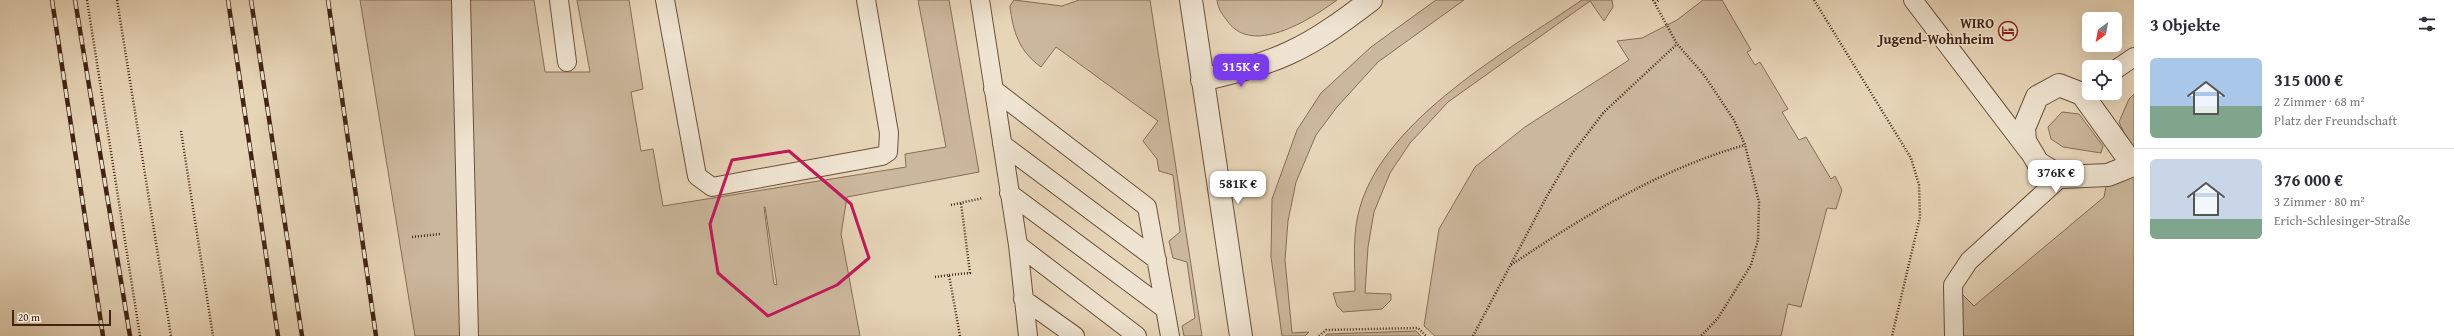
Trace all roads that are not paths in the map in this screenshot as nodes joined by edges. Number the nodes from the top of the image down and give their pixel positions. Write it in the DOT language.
graph roads {
  1 [pos="461,0"];
  2 [pos="559,0"];
  3 [pos="665,0"];
  4 [pos="866,0"];
  5 [pos="980,0"];
  6 [pos="1191,0"];
  7 [pos="1371,0"];
  8 [pos="1913,0"];
  9 [pos="2134,57"];
  10 [pos="567,62"];
  11 [pos="2122,65"];
  12 [pos="1202,80"];
  13 [pos="993,89"];
  14 [pos="2082,90"];
  15 [pos="2091,100"];
  16 [pos="1002,144"];
  17 [pos="2033,158"];
  18 [pos="2133,166"];
  19 [pos="2061,178"];
  20 [pos="1009,192"];
  21 [pos="1018,245"];
  22 [pos="1157,260"];
  23 [pos="1024,299"];
  24 [pos="1165,309"];
  25 [pos="469,336"];
  26 [pos="1028,336"];
  27 [pos="1075,336"];
  28 [pos="1137,336"];
  29 [pos="1170,336"];
  30 [pos="1241,336"];
  31 [pos="1954,336"];
  1 -- 25 [label="lane"];
  2 -- 10 [label="lane"];
  3 -- 4 [label="lane"];
  5 -- 13 [label="lane"];
  6 -- 12 [label="street"];
  7 -- 12 [label="street"];
  8 -- 17 [label="lane"];
  9 -- 11 [label="lane"];
  12 -- 30 [label="street"];
  13 -- 16 [label="lane"];
  13 -- 22 [label="lane"];
  14 -- 17 [label="street"];
  15 -- 18 [label="street"];
  16 -- 20 [label="lane"];
  16 -- 22 [label="lane"];
  17 -- 19 [label="street"];
  18 -- 19 [label="street"];
  19 -- 31 [label="lane"];
  20 -- 21 [label="lane"];
  20 -- 24 [label="lane"];
  21 -- 23 [label="lane"];
  21 -- 28 [label="lane"];
  22 -- 24 [label="lane"];
  23 -- 26 [label="lane"];
  23 -- 27 [label="lane"];
  24 -- 29 [label="lane"];
}
